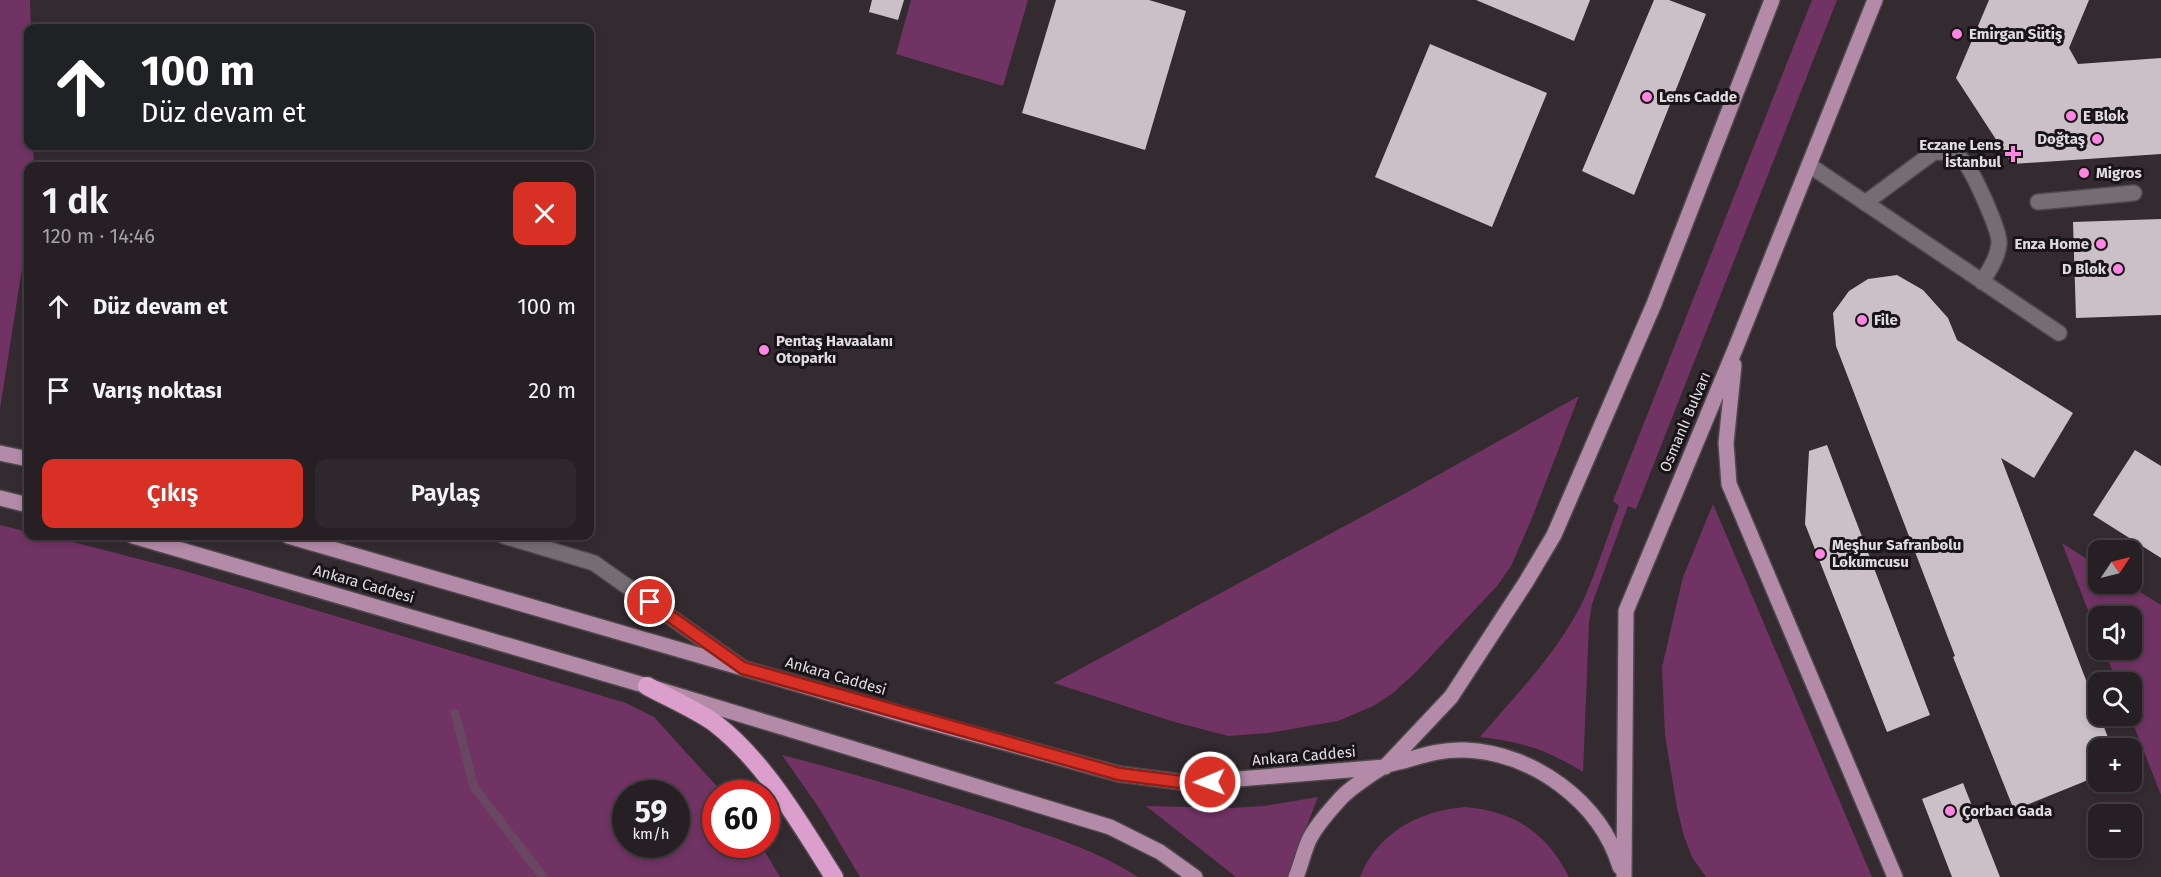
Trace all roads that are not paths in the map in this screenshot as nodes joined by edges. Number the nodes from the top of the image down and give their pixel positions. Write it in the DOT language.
graph roads {
  1 [pos="1772,0"];
  2 [pos="1875,0"];
  3 [pos="1809,165"];
  4 [pos="2134,193"];
  5 [pos="2038,202"];
  6 [pos="1864,203"];
  7 [pos="1982,282"];
  8 [pos="2059,333"];
  9 [pos="1736,347"];
  10 [pos="0,453"];
  11 [pos="24,458"];
  12 [pos="0,498"];
  13 [pos="24,504"];
  14 [pos="147,540"];
  15 [pos="302,540"];
  16 [pos="517,540"];
  17 [pos="743,668"];
  18 [pos="647,686"];
  19 [pos="1384,767"];
  20 [pos="834,877"];
  21 [pos="1195,877"];
  22 [pos="1296,877"];
  23 [pos="1623,877"];
  24 [pos="1895,877"];
  1 -- 19 [label="main road"];
  2 -- 3 [label="main road, Osmanlı Bulvarı"];
  3 -- 6 [label="street"];
  3 -- 9 [label="main road, Osmanlı Bulvarı"];
  4 -- 5 [label="street"];
  6 -- 7 [label="street"];
  6 -- 7 [label="street"];
  7 -- 8 [label="street"];
  9 -- 23 [label="main road, Osmanlı Bulvarı"];
  9 -- 24 [label="main road"];
  10 -- 11 [label="main road"];
  12 -- 13 [label="main road"];
  14 -- 18 [label="main road, Ankara Caddesi"];
  15 -- 17 [label="main road, Ankara Caddesi"];
  16 -- 17 [label="street"];
  17 -- 19 [label="main road, Ankara Caddesi"];
  18 -- 20 [label="highway"];
  18 -- 21 [label="main road, Ankara Caddesi"];
  19 -- 22 [label="main road"];
  19 -- 23 [label="main road"];
}
